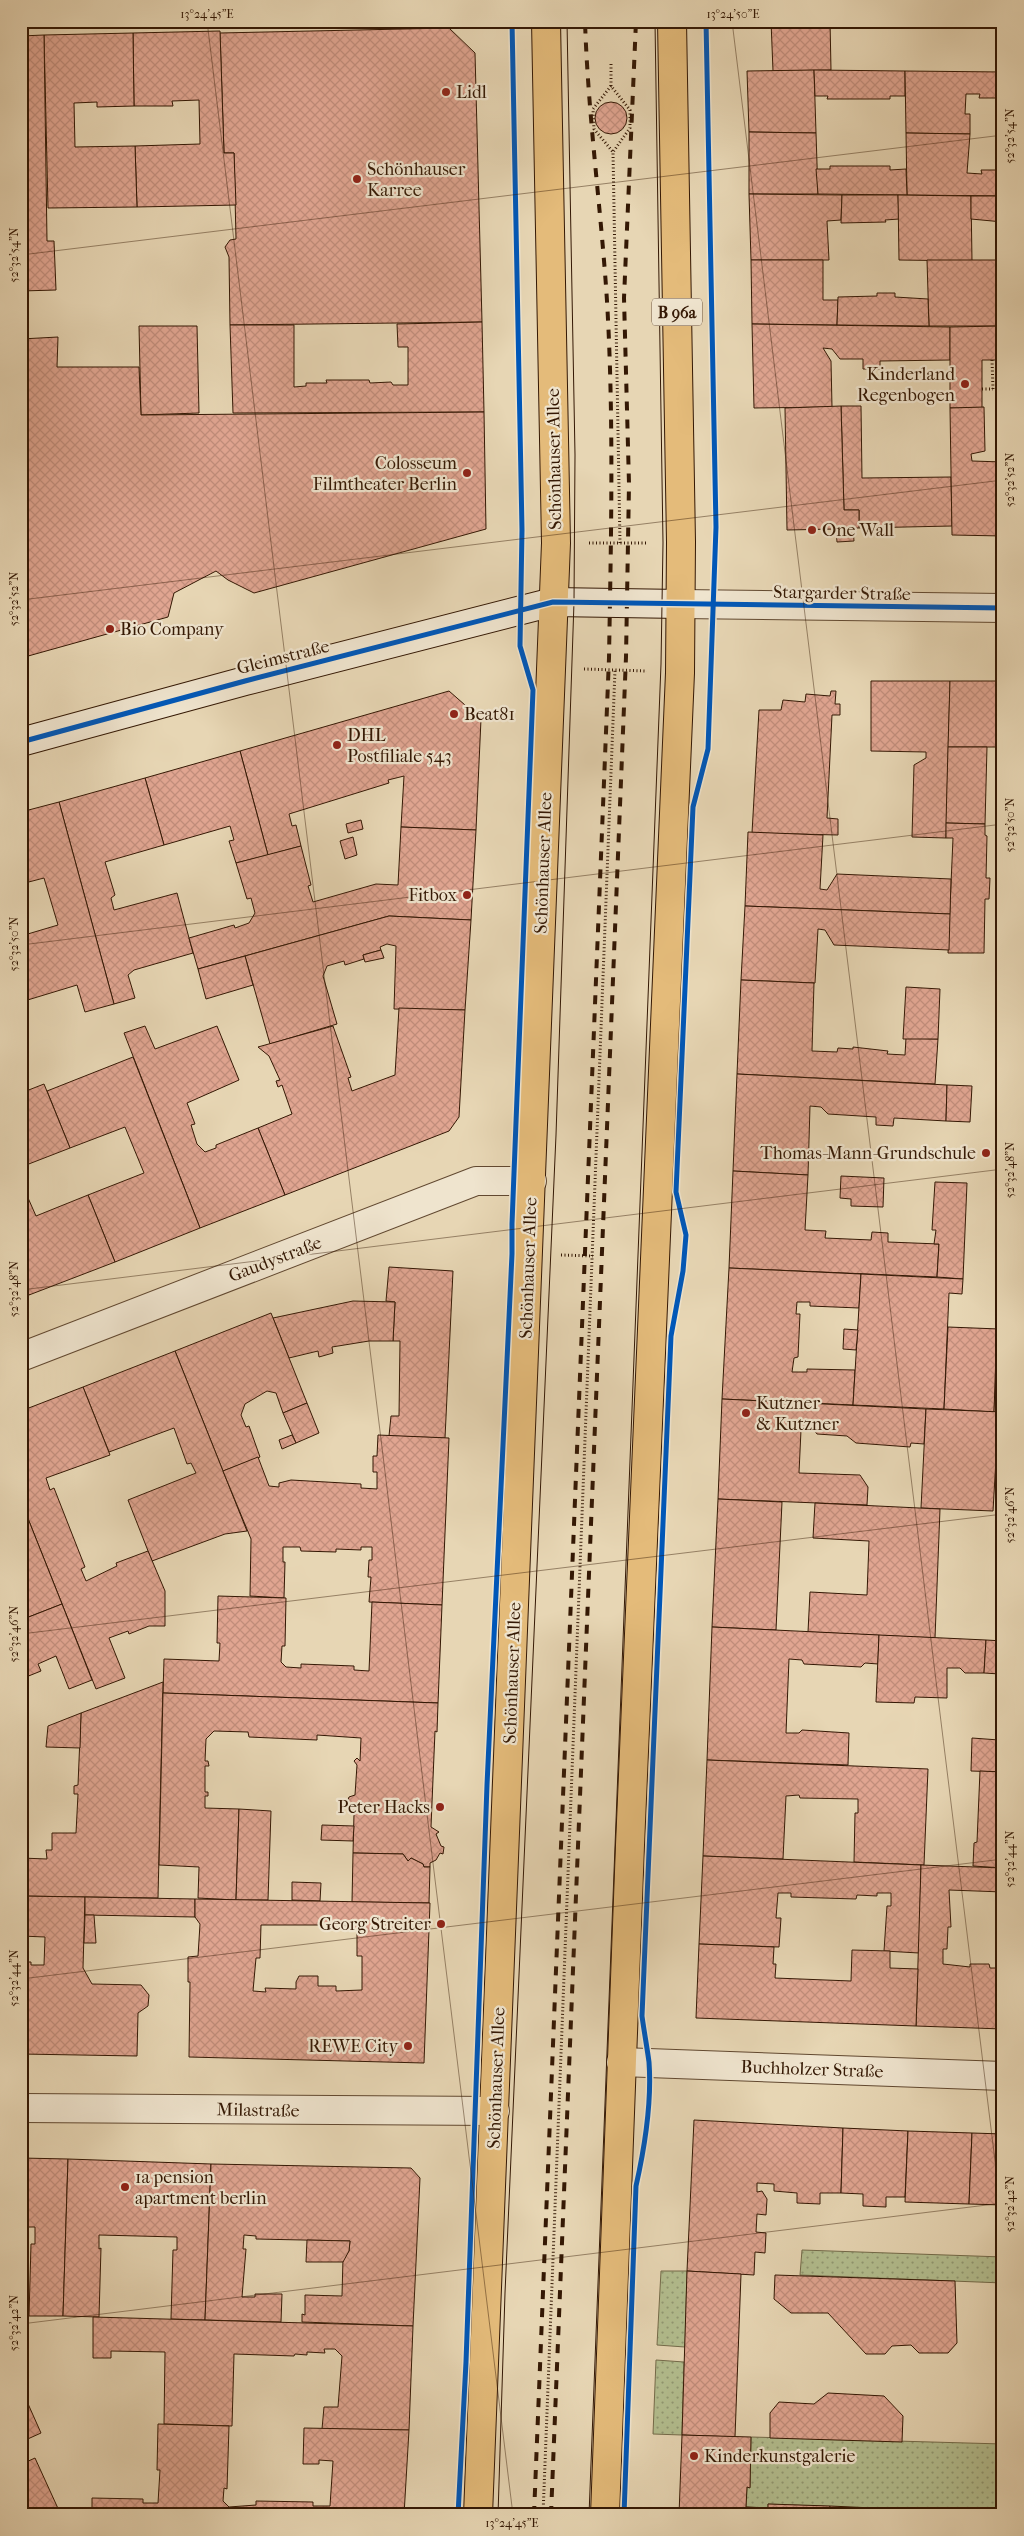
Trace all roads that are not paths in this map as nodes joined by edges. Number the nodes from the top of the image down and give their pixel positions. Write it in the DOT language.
graph roads {
  1 [pos="546,21"];
  2 [pos="672,21"];
  3 [pos="552,602"];
  4 [pos="681,604"];
  5 [pos="1003,608"];
  6 [pos="21,742"];
  7 [pos="532,1181"];
  8 [pos="21,1357"];
  9 [pos="621,2062"];
  10 [pos="1003,2076"];
  11 [pos="21,2108"];
  12 [pos="495,2111"];
  13 [pos="478,2515"];
  14 [pos="605,2515"];
  1 -- 3 [label="main road, Schönhauser Allee"];
  2 -- 4 [label="main road, B 96a"];
  3 -- 4 [label="street, Gleimstraße"];
  3 -- 6 [label="street, Gleimstraße"];
  3 -- 7 [label="main road, Schönhauser Allee"];
  4 -- 5 [label="street, Stargarder Straße"];
  4 -- 9 [label="main road, B 96a"];
  7 -- 8 [label="street, Gaudystraße"];
  7 -- 12 [label="main road, Schönhauser Allee"];
  9 -- 10 [label="street, Buchholzer Straße"];
  9 -- 14 [label="main road, B 96a"];
  11 -- 12 [label="street, Milastraße"];
  12 -- 13 [label="main road, Schönhauser Allee"];
}
